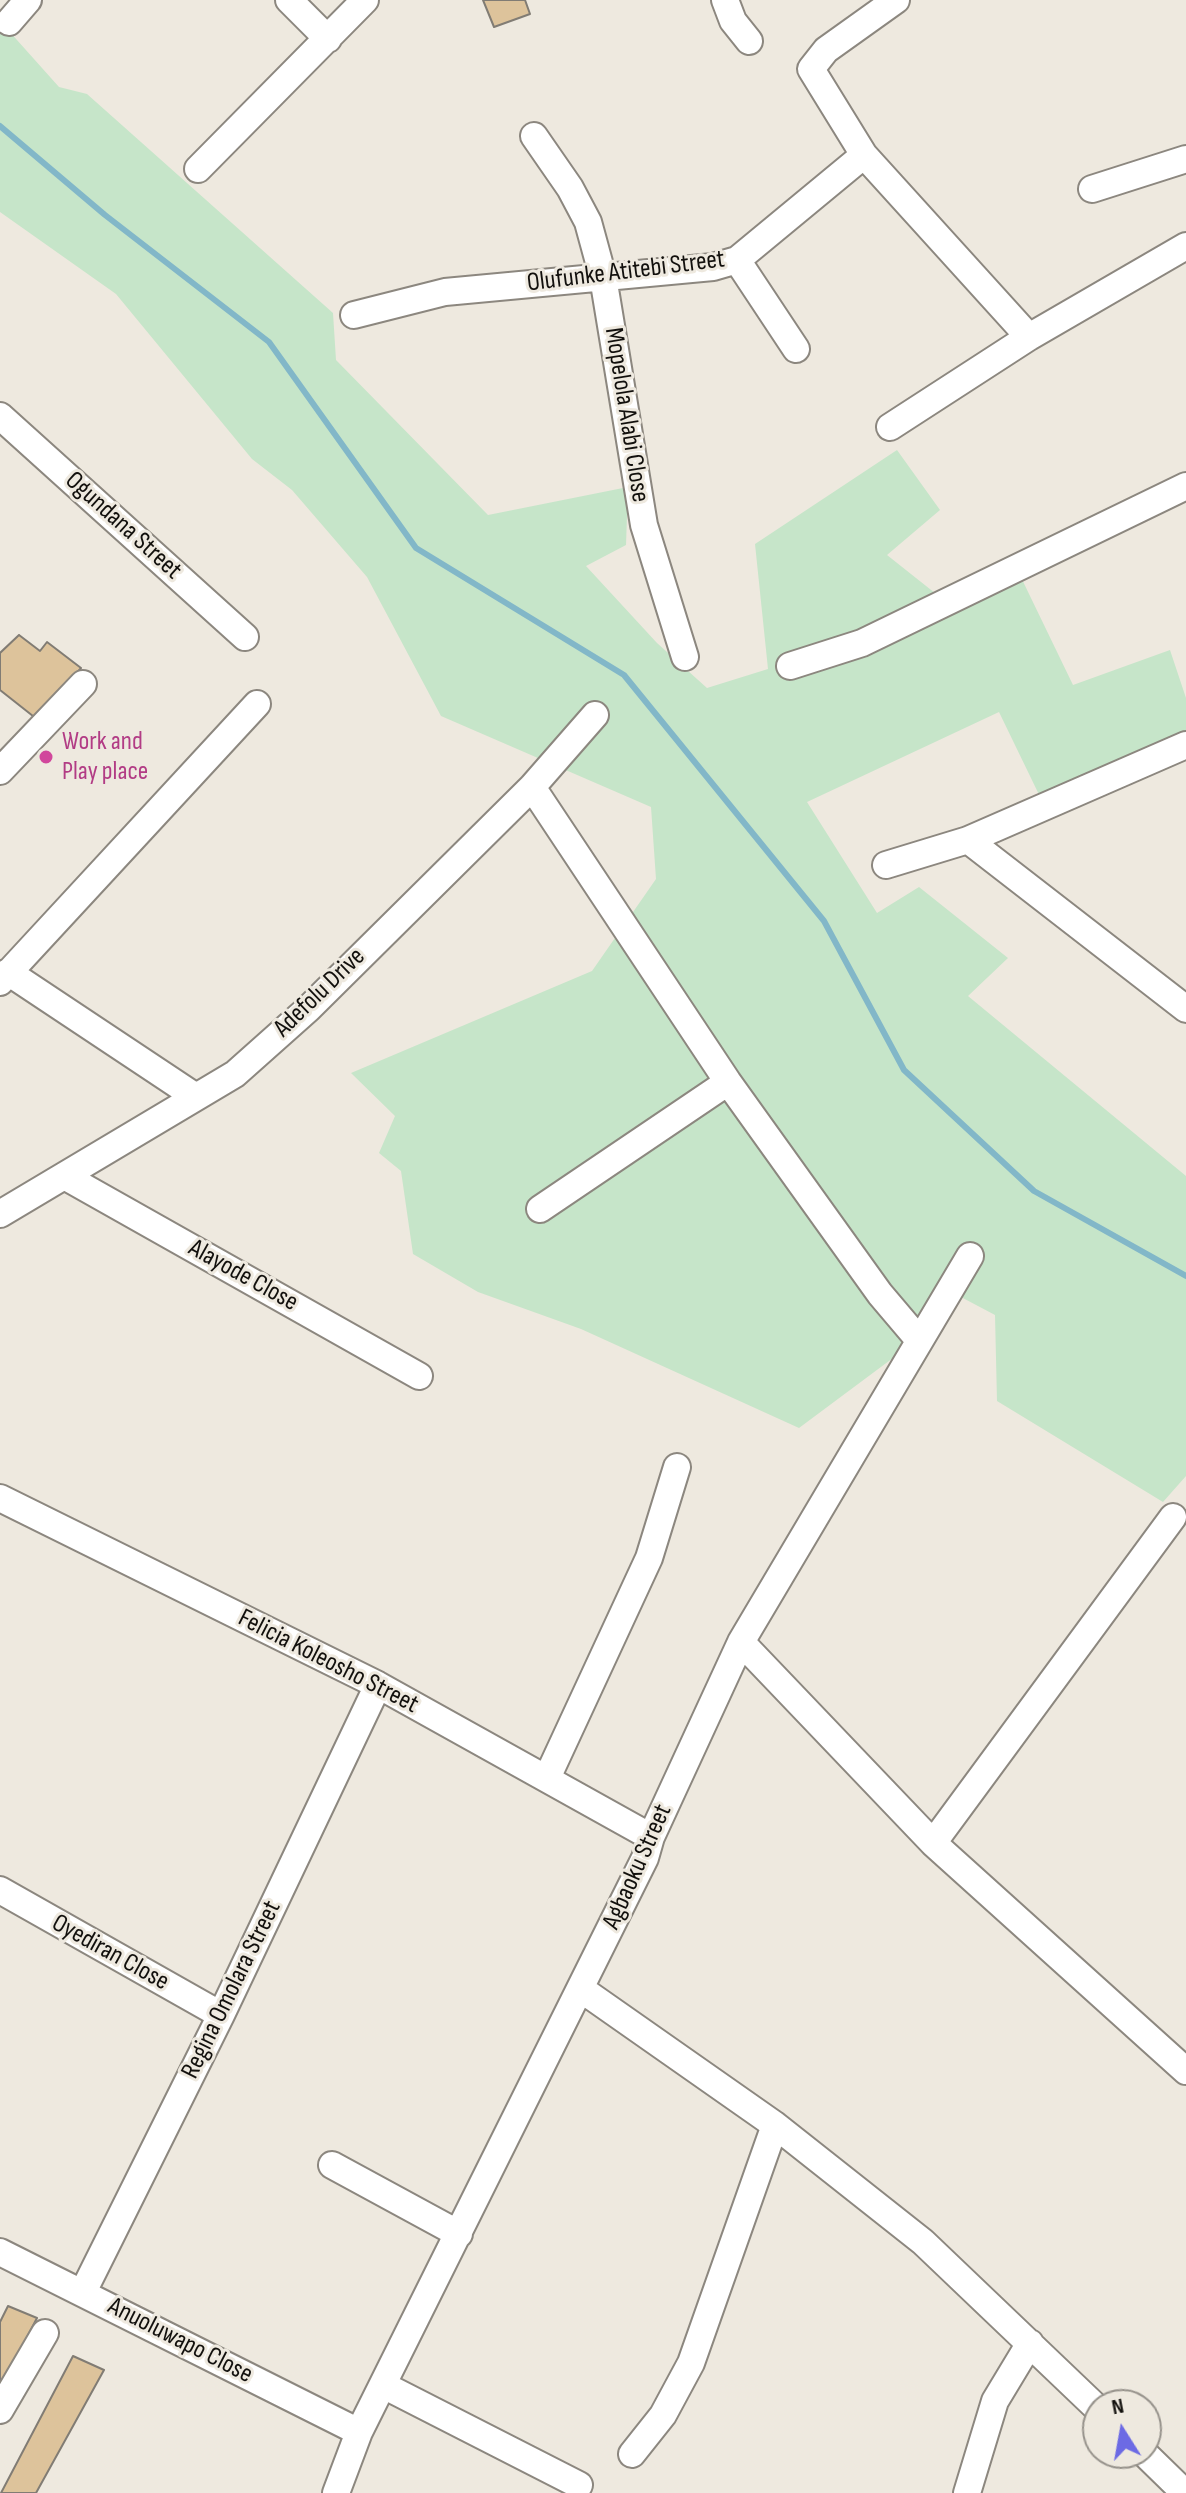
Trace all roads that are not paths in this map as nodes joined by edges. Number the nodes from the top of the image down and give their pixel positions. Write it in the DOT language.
graph roads {
  1 [pos="28,0"];
  2 [pos="289,0"];
  3 [pos="365,0"];
  4 [pos="725,0"];
  5 [pos="896,0"];
  6 [pos="9,22"];
  7 [pos="328,39"];
  8 [pos="749,41"];
  9 [pos="534,136"];
  10 [pos="864,155"];
  11 [pos="1186,159"];
  12 [pos="198,169"];
  13 [pos="1092,189"];
  14 [pos="1186,246"];
  15 [pos="737,260"];
  16 [pos="603,277"];
  17 [pos="354,315"];
  18 [pos="1029,337"];
  19 [pos="796,349"];
  20 [pos="0,416"];
  21 [pos="890,427"];
  22 [pos="1186,486"];
  23 [pos="245,637"];
  24 [pos="685,657"];
  25 [pos="790,666"];
  26 [pos="83,684"];
  27 [pos="257,704"];
  28 [pos="595,715"];
  29 [pos="1186,745"];
  30 [pos="0,771"];
  31 [pos="532,787"];
  32 [pos="968,840"];
  33 [pos="886,865"];
  34 [pos="4,977"];
  35 [pos="1186,1009"];
  36 [pos="728,1082"];
  37 [pos="196,1097"];
  38 [pos="66,1177"];
  39 [pos="540,1209"];
  40 [pos="0,1214"];
  41 [pos="970,1256"];
  42 [pos="919,1340"];
  43 [pos="419,1376"];
  44 [pos="677,1467"];
  45 [pos="0,1498"];
  46 [pos="1173,1517"];
  47 [pos="741,1642"];
  48 [pos="378,1685"];
  49 [pos="547,1778"];
  50 [pos="651,1837"];
  51 [pos="933,1843"];
  52 [pos="0,1890"];
  53 [pos="581,1989"];
  54 [pos="221,2015"];
  55 [pos="1185,2069"];
  56 [pos="775,2125"];
  57 [pos="332,2165"];
  58 [pos="459,2234"];
  59 [pos="0,2252"];
  60 [pos="83,2292"];
  61 [pos="45,2333"];
  62 [pos="1030,2343"];
  63 [pos="383,2385"];
  64 [pos="1082,2393"];
  65 [pos="0,2410"];
  66 [pos="359,2432"];
  67 [pos="632,2454"];
  68 [pos="1160,2469"];
  69 [pos="579,2485"];
  70 [pos="336,2493"];
  71 [pos="967,2493"];
  72 [pos="1185,2493"];
  1 -- 6 [label="street"];
  2 -- 7 [label="street"];
  3 -- 7 [label="street"];
  4 -- 8 [label="street"];
  5 -- 10 [label="street"];
  7 -- 12 [label="street"];
  9 -- 16 [label="street, Mopelola Alabi Close"];
  10 -- 15 [label="street, Olufunke Atitebi Street"];
  10 -- 18 [label="street"];
  11 -- 13 [label="street"];
  14 -- 18 [label="street"];
  15 -- 16 [label="street, Olufunke Atitebi Street"];
  15 -- 19 [label="street"];
  16 -- 17 [label="street, Olufunke Atitebi Street"];
  16 -- 24 [label="street, Mopelola Alabi Close"];
  18 -- 21 [label="street"];
  20 -- 23 [label="street, Ogundana Street"];
  22 -- 25 [label="street"];
  26 -- 30 [label="street"];
  27 -- 34 [label="street"];
  28 -- 31 [label="street, Adefolu Drive"];
  29 -- 32 [label="street"];
  31 -- 36 [label="street"];
  31 -- 37 [label="street, Adefolu Drive"];
  32 -- 33 [label="street"];
  32 -- 35 [label="street"];
  34 -- 37 [label="street"];
  36 -- 39 [label="street"];
  36 -- 42 [label="street"];
  37 -- 38 [label="street, Adefolu Drive"];
  38 -- 40 [label="street, Adefolu Drive"];
  38 -- 43 [label="street, Alayode Close"];
  41 -- 42 [label="street, Agbaoku Street"];
  42 -- 47 [label="street, Agbaoku Street"];
  44 -- 49 [label="street"];
  45 -- 48 [label="street, Felicia Koleosho Street"];
  46 -- 51 [label="street"];
  47 -- 50 [label="street, Agbaoku Street"];
  47 -- 51 [label="street"];
  48 -- 49 [label="street, Felicia Koleosho Street"];
  48 -- 54 [label="street, Regina Omolara Street"];
  49 -- 50 [label="street, Felicia Koleosho Street"];
  50 -- 53 [label="street, Agbaoku Street"];
  51 -- 55 [label="street"];
  52 -- 54 [label="street, Oyediran Close"];
  53 -- 56 [label="street"];
  53 -- 58 [label="street, Agbaoku Street"];
  54 -- 60 [label="street, Regina Omolara Street"];
  56 -- 62 [label="street"];
  56 -- 67 [label="street"];
  57 -- 58 [label="street"];
  58 -- 63 [label="street, Agbaoku Street"];
  59 -- 60 [label="street, Anuoluwapo Close"];
  60 -- 66 [label="street, Anuoluwapo Close"];
  61 -- 65 [label="street"];
  62 -- 64 [label="street"];
  62 -- 71 [label="street"];
  63 -- 66 [label="street, Agbaoku Street"];
  63 -- 69 [label="street"];
  66 -- 70 [label="street, Agbaoku Street"];
  68 -- 72 [label="street"];
}
